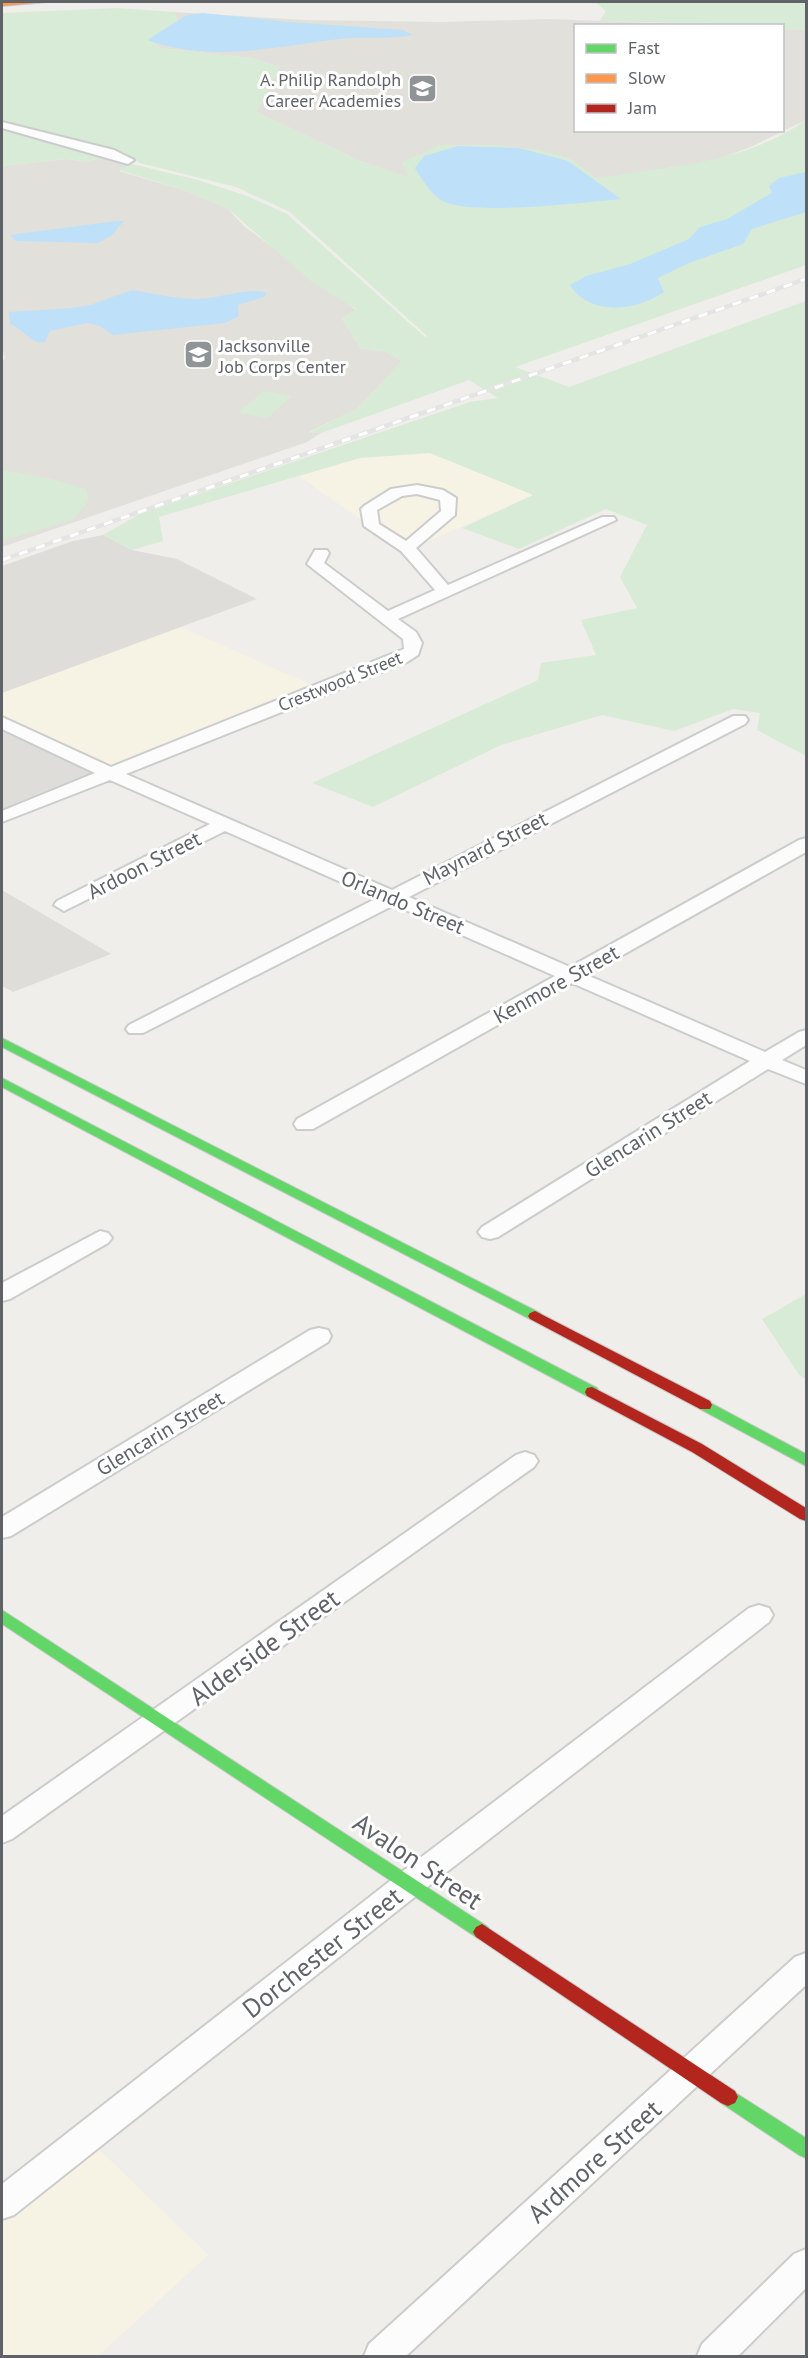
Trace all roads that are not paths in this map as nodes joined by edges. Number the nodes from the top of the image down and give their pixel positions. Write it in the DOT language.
graph roads {
  1 [pos="44,2"];
  2 [pos="2,4"];
  3 [pos="2,126"];
  4 [pos="128,160"];
  5 [pos="608,520"];
  6 [pos="407,548"];
  7 [pos="321,553"];
  8 [pos="444,592"];
  9 [pos="388,617"];
  10 [pos="739,720"];
  11 [pos="2,722"];
  12 [pos="109,773"];
  13 [pos="2,817"];
  14 [pos="224,824"];
  15 [pos="807,844"];
  16 [pos="389,897"];
  17 [pos="64,905"];
  18 [pos="573,975"];
  19 [pos="136,1029"];
  20 [pos="807,1036"];
  21 [pos="2,1042"];
  22 [pos="766,1061"];
  23 [pos="807,1077"];
  24 [pos="2,1082"];
  25 [pos="306,1124"];
  26 [pos="490,1232"];
  27 [pos="99,1238"];
  28 [pos="2,1293"];
  29 [pos="319,1336"];
  30 [pos="525,1461"];
  31 [pos="807,1461"];
  32 [pos="807,1515"];
  33 [pos="2,1529"];
  34 [pos="2,1616"];
  35 [pos="759,1616"];
  36 [pos="161,1721"];
  37 [pos="2,1831"];
  38 [pos="410,1883"];
  39 [pos="807,1966"];
  40 [pos="690,2073"];
  41 [pos="807,2149"];
  42 [pos="2,2204"];
  43 [pos="807,2265"];
  44 [pos="381,2356"];
  45 [pos="714,2356"];
  1 -- 2 [label="main road"];
  3 -- 4 [label="street"];
  5 -- 8 [label="street, Crestwood Street"];
  6 -- 6 [label="street"];
  6 -- 8 [label="street"];
  7 -- 9 [label="street"];
  8 -- 9 [label="street, Crestwood Street"];
  9 -- 12 [label="street, Crestwood Street"];
  10 -- 16 [label="street, Maynard Street"];
  11 -- 12 [label="street, Orlando Street"];
  12 -- 13 [label="street, Crestwood Street"];
  12 -- 14 [label="street, Orlando Street"];
  14 -- 16 [label="street, Orlando Street"];
  14 -- 17 [label="street, Ardoon Street"];
  15 -- 18 [label="street, Kenmore Street"];
  16 -- 18 [label="street, Orlando Street"];
  16 -- 19 [label="street, Maynard Street"];
  18 -- 22 [label="street, Orlando Street"];
  18 -- 25 [label="street, Kenmore Street"];
  20 -- 22 [label="street, Glencarin Street"];
  21 -- 31 [label="main road"];
  22 -- 23 [label="street, Orlando Street"];
  22 -- 26 [label="street, Glencarin Street"];
  24 -- 32 [label="main road"];
  27 -- 28 [label="street"];
  29 -- 33 [label="street, Glencarin Street"];
  30 -- 36 [label="street, Alderside Street"];
  34 -- 36 [label="main road, Avalon Street"];
  35 -- 38 [label="street, Dorchester Street"];
  36 -- 37 [label="street, Alderside Street"];
  36 -- 38 [label="main road, Avalon Street"];
  38 -- 40 [label="main road, Avalon Street"];
  38 -- 42 [label="street, Dorchester Street"];
  39 -- 40 [label="street, Ardmore Street"];
  40 -- 41 [label="main road, Avalon Street"];
  40 -- 44 [label="street, Ardmore Street"];
  43 -- 45 [label="street"];
}
